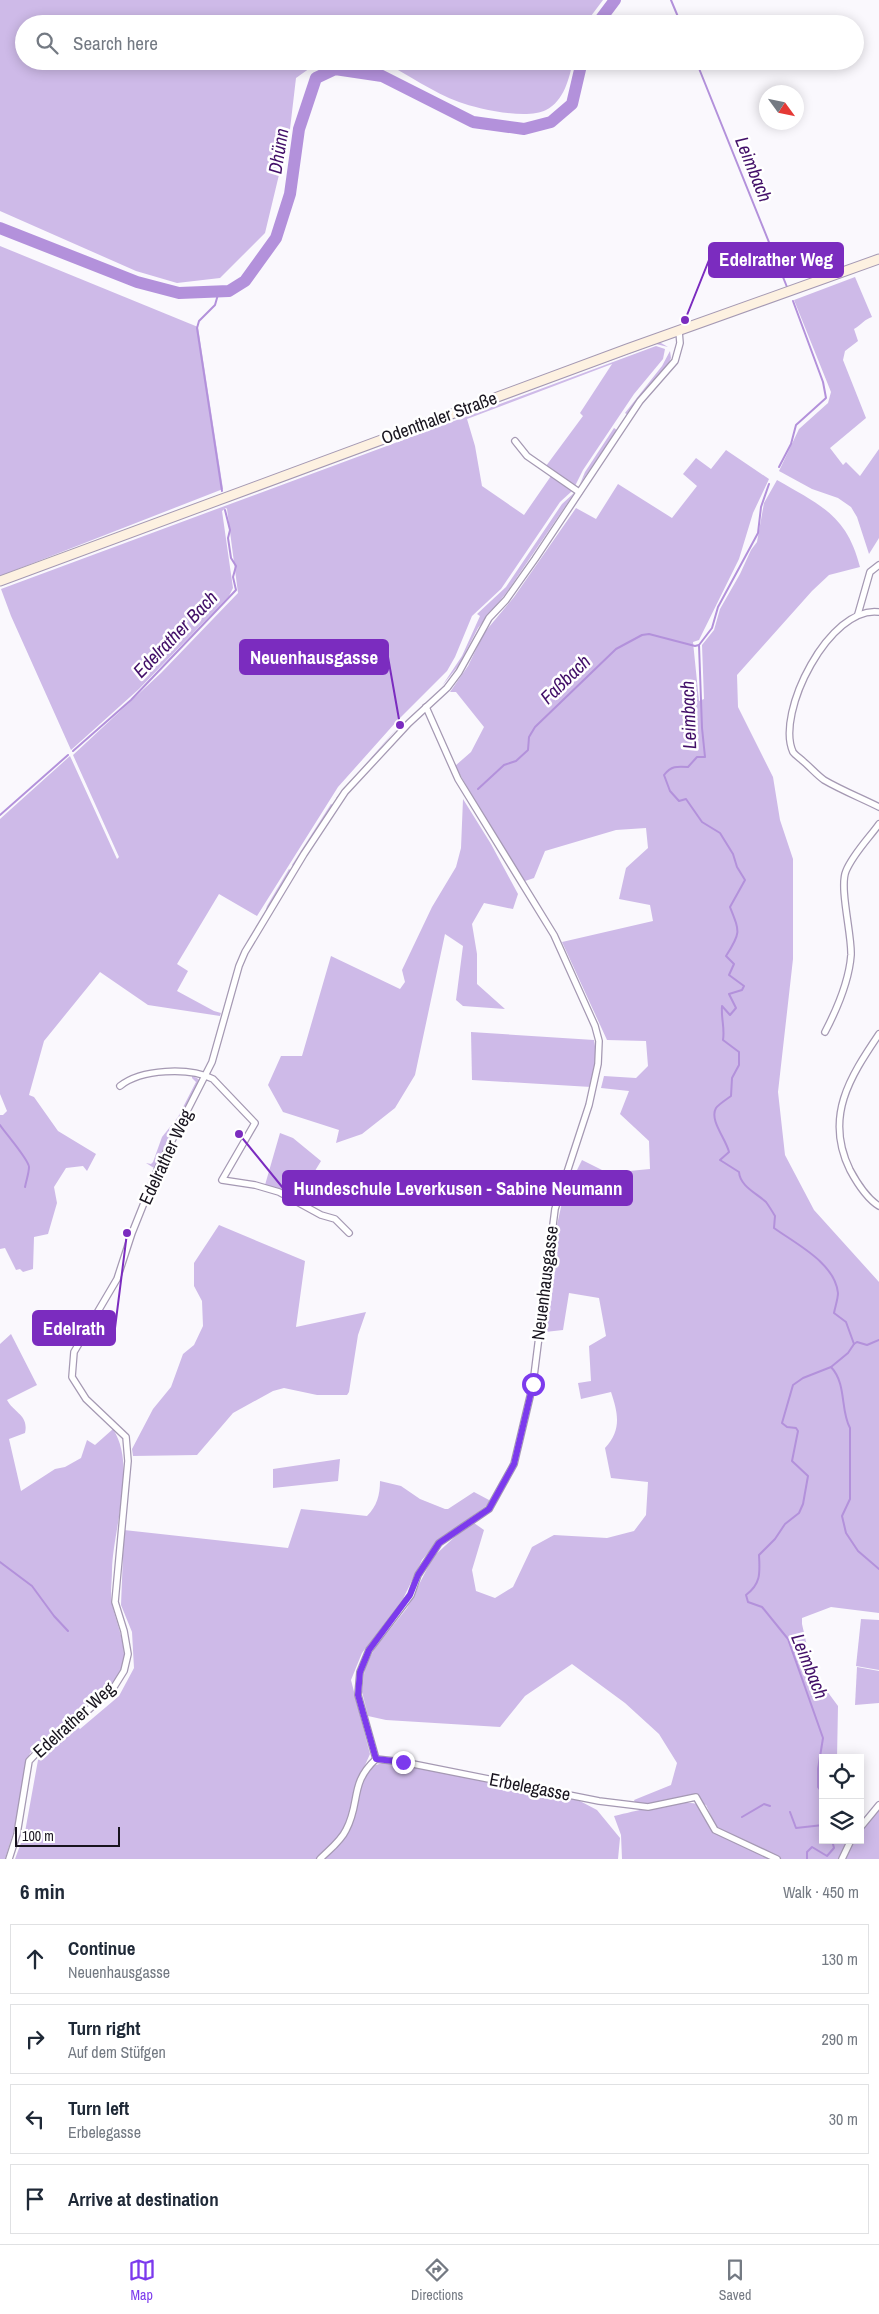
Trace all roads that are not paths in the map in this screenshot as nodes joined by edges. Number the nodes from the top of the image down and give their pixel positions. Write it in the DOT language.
graph roads {
  1 [pos="879,259"];
  2 [pos="679,331"];
  3 [pos="515,441"];
  4 [pos="579,492"];
  5 [pos="879,565"];
  6 [pos="0,581"];
  7 [pos="879,612"];
  8 [pos="858,614"];
  9 [pos="426,707"];
  10 [pos="879,807"];
  11 [pos="879,824"];
  12 [pos="825,1032"];
  13 [pos="879,1034"];
  14 [pos="206,1076"];
  15 [pos="120,1086"];
  16 [pos="879,1206"];
  17 [pos="349,1233"];
  18 [pos="376,1759"];
  19 [pos="879,1806"];
  20 [pos="864,1823"];
  21 [pos="849,1844"];
  22 [pos="9,1859"];
  23 [pos="320,1859"];
  24 [pos="777,1859"];
  25 [pos="842,1859"];
  1 -- 2 [label="main road, Odenthaler Straße"];
  2 -- 4 [label="street, Edelrather Weg"];
  2 -- 6 [label="main road, Odenthaler Straße"];
  3 -- 4 [label="street"];
  4 -- 9 [label="street, Edelrather Weg"];
  5 -- 8 [label="street"];
  7 -- 8 [label="street"];
  8 -- 10 [label="street"];
  9 -- 14 [label="street, Edelrather Weg"];
  9 -- 18 [label="street, Neuenhausgasse"];
  11 -- 12 [label="street"];
  13 -- 16 [label="street"];
  14 -- 15 [label="street"];
  14 -- 17 [label="street"];
  14 -- 22 [label="street, Edelrather Weg"];
  18 -- 23 [label="street"];
  18 -- 24 [label="street, Erbelegasse"];
  19 -- 20 [label="street"];
  21 -- 25 [label="street"];
}
